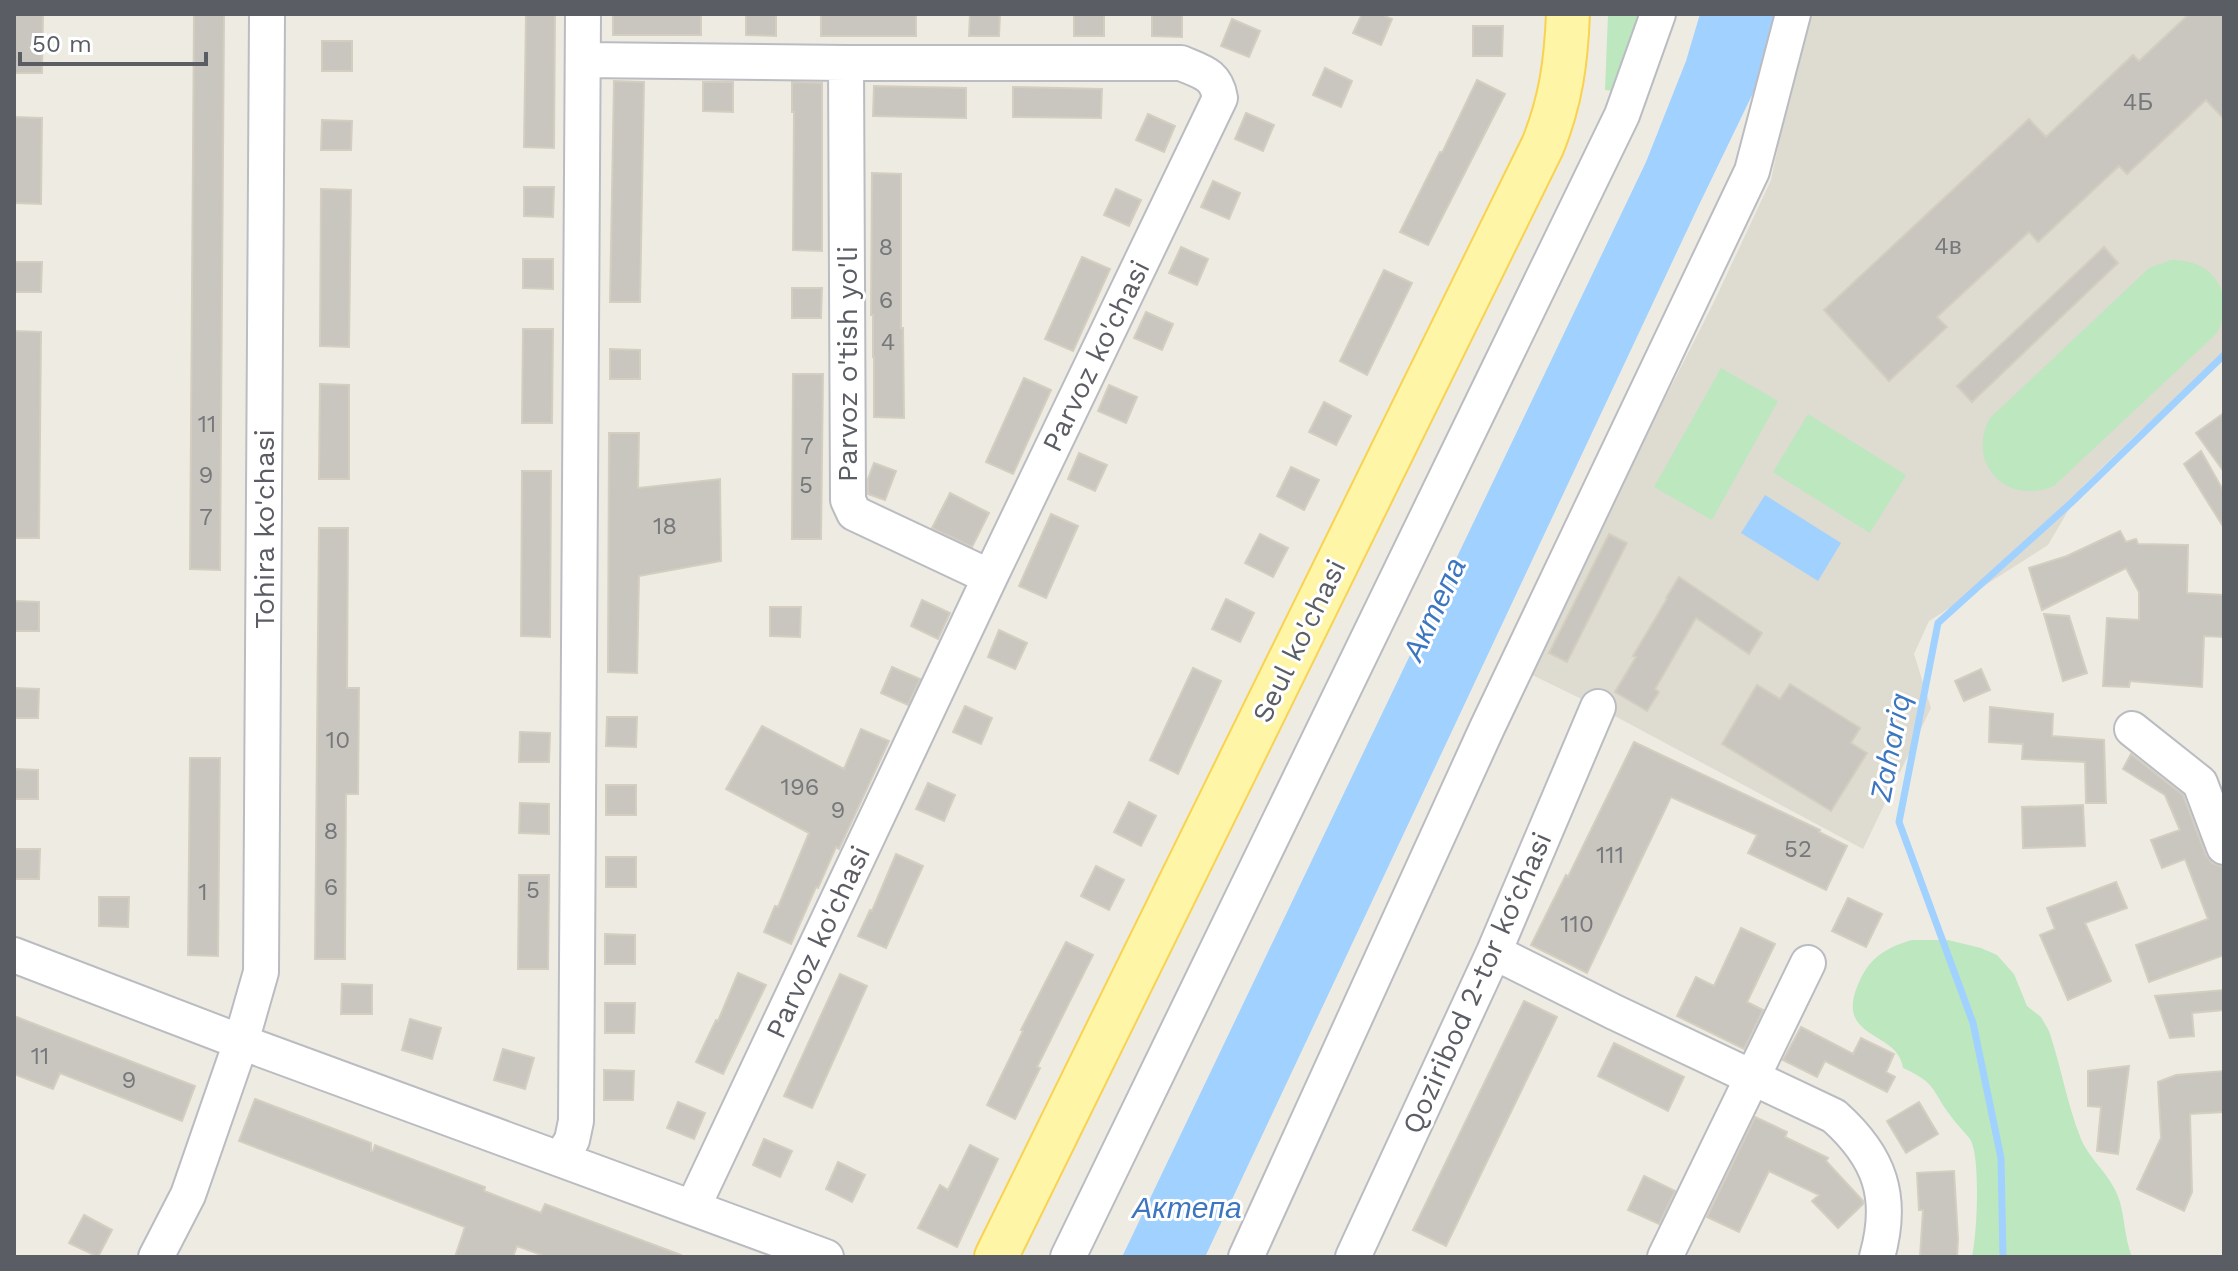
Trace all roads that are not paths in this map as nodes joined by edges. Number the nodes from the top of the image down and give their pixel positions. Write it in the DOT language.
graph roads {
  1 [pos="267,14"];
  2 [pos="583,14"];
  3 [pos="1568,14"];
  4 [pos="1592,14"];
  5 [pos="1658,14"];
  6 [pos="1793,14"];
  7 [pos="584,60"];
  8 [pos="846,63"];
  9 [pos="990,577"];
  10 [pos="1598,707"];
  11 [pos="2132,729"];
  12 [pos="2224,847"];
  13 [pos="1494,952"];
  14 [pos="14,955"];
  15 [pos="1808,963"];
  16 [pos="241,1042"];
  17 [pos="1752,1076"];
  18 [pos="561,1158"];
  19 [pos="693,1207"];
  20 [pos="156,1257"];
  21 [pos="826,1257"];
  22 [pos="996,1257"];
  23 [pos="1026,1257"];
  24 [pos="1068,1257"];
  25 [pos="1246,1257"];
  26 [pos="1353,1257"];
  27 [pos="1665,1257"];
  28 [pos="1877,1257"];
  1 -- 16 [label="street, Tohira ko'chasi"];
  2 -- 7 [label="street"];
  3 -- 22 [label="main road, Seul ko'chasi"];
  4 -- 23 [label="main road, Seul ko'chasi"];
  5 -- 24 [label="street"];
  6 -- 25 [label="street"];
  7 -- 8 [label="street, Parvoz ko'chasi"];
  7 -- 18 [label="street"];
  8 -- 9 [label="street, Parvoz o'tish yo'li"];
  8 -- 9 [label="street, Parvoz ko'chasi"];
  9 -- 19 [label="street, Parvoz ko'chasi"];
  10 -- 13 [label="street, Qoziribod 2-tor ko‘chasi"];
  11 -- 12 [label="street"];
  13 -- 17 [label="street"];
  13 -- 26 [label="street, Qoziribod 2-tor ko‘chasi"];
  14 -- 16 [label="street"];
  15 -- 17 [label="street"];
  16 -- 18 [label="street"];
  16 -- 20 [label="street, Tohira ko'chasi"];
  17 -- 27 [label="street"];
  17 -- 28 [label="street"];
  18 -- 19 [label="street"];
  19 -- 21 [label="street"];
}
